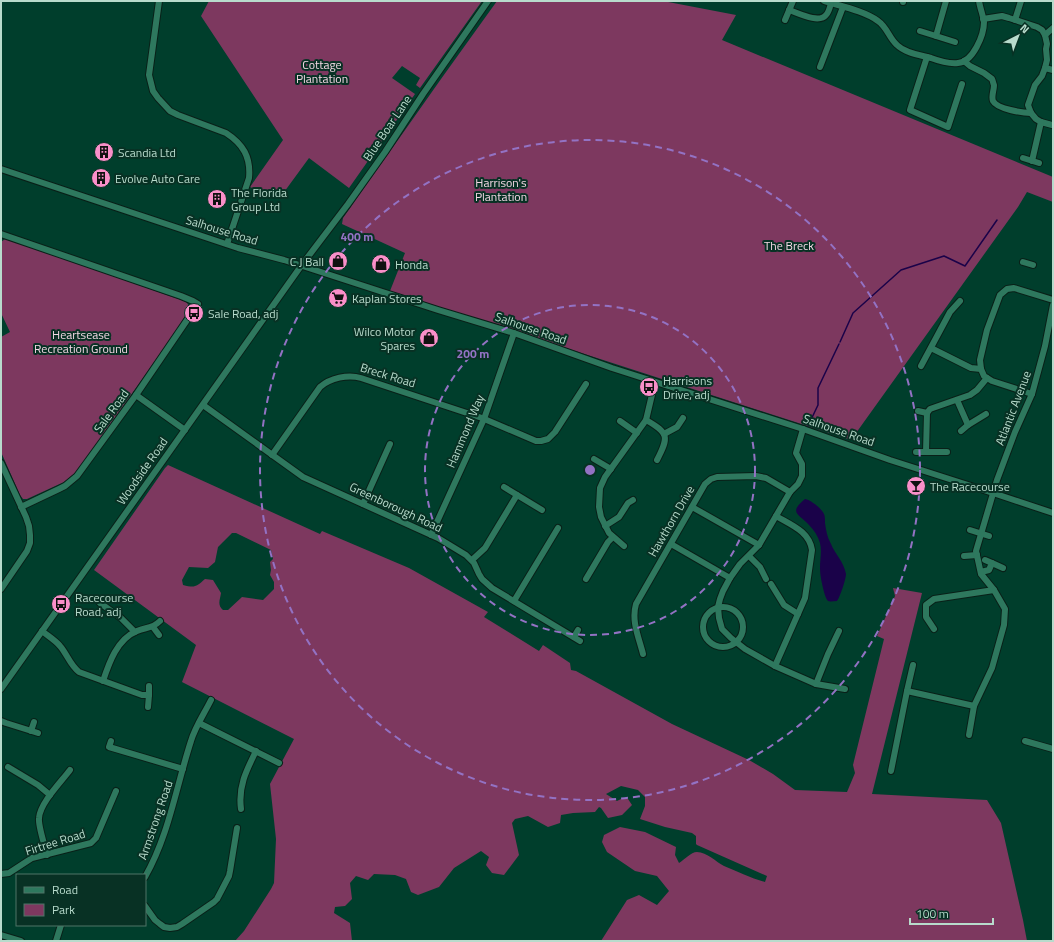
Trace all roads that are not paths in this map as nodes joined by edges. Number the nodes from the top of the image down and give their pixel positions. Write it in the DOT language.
graph roads {
  1 [pos="159,1"];
  2 [pos="488,1"];
  3 [pos="793,1"];
  4 [pos="824,1"];
  5 [pos="946,1"];
  6 [pos="979,1"];
  7 [pos="1021,1"];
  8 [pos="831,3"];
  9 [pos="843,7"];
  10 [pos="789,10"];
  11 [pos="983,19"];
  12 [pos="786,20"];
  13 [pos="1015,20"];
  14 [pos="1053,28"];
  15 [pos="920,31"];
  16 [pos="1045,35"];
  17 [pos="936,36"];
  18 [pos="955,42"];
  19 [pos="927,57"];
  20 [pos="964,61"];
  21 [pos="820,67"];
  22 [pos="1045,68"];
  23 [pos="1053,70"];
  24 [pos="962,84"];
  25 [pos="1031,113"];
  26 [pos="1042,122"];
  27 [pos="1052,125"];
  28 [pos="1023,158"];
  29 [pos="1032,161"];
  30 [pos="1039,163"];
  31 [pos="1,169"];
  32 [pos="1,234"];
  33 [pos="227,244"];
  34 [pos="1022,262"];
  35 [pos="1033,265"];
  36 [pos="301,266"];
  37 [pos="1053,300"];
  38 [pos="960,301"];
  39 [pos="1053,306"];
  40 [pos="514,333"];
  41 [pos="931,348"];
  42 [pos="921,366"];
  43 [pos="981,368"];
  44 [pos="987,378"];
  45 [pos="655,382"];
  46 [pos="586,384"];
  47 [pos="575,387"];
  48 [pos="581,391"];
  49 [pos="1032,394"];
  50 [pos="136,395"];
  51 [pos="957,400"];
  52 [pos="203,405"];
  53 [pos="918,411"];
  54 [pos="926,413"];
  55 [pos="986,414"];
  56 [pos="683,418"];
  57 [pos="484,419"];
  58 [pos="646,420"];
  59 [pos="620,421"];
  60 [pos="968,425"];
  61 [pos="803,429"];
  62 [pos="185,430"];
  63 [pos="961,431"];
  64 [pos="637,433"];
  65 [pos="664,434"];
  66 [pos="390,444"];
  67 [pos="916,452"];
  68 [pos="926,452"];
  69 [pos="947,452"];
  70 [pos="272,455"];
  71 [pos="594,459"];
  72 [pos="657,460"];
  73 [pos="1,463"];
  74 [pos="611,469"];
  75 [pos="504,487"];
  76 [pos="790,492"];
  77 [pos="993,493"];
  78 [pos="517,495"];
  79 [pos="633,500"];
  80 [pos="363,504"];
  81 [pos="21,507"];
  82 [pos="692,507"];
  83 [pos="542,510"];
  84 [pos="1053,513"];
  85 [pos="776,516"];
  86 [pos="605,526"];
  87 [pos="558,528"];
  88 [pos="970,530"];
  89 [pos="981,533"];
  90 [pos="431,535"];
  91 [pos="622,535"];
  92 [pos="989,536"];
  93 [pos="615,539"];
  94 [pos="671,544"];
  95 [pos="759,545"];
  96 [pos="624,546"];
  97 [pos="977,555"];
  98 [pos="749,556"];
  99 [pos="964,556"];
  100 [pos="472,560"];
  101 [pos="985,560"];
  102 [pos="992,563"];
  103 [pos="1002,568"];
  104 [pos="981,572"];
  105 [pos="730,578"];
  106 [pos="766,578"];
  107 [pos="586,579"];
  108 [pos="771,584"];
  109 [pos="1,589"];
  110 [pos="994,590"];
  111 [pos="514,601"];
  112 [pos="100,603"];
  113 [pos="718,607"];
  114 [pos="798,614"];
  115 [pos="160,621"];
  116 [pos="153,627"];
  117 [pos="934,629"];
  118 [pos="578,630"];
  119 [pos="42,631"];
  120 [pos="839,631"];
  121 [pos="135,632"];
  122 [pos="159,635"];
  123 [pos="574,636"];
  124 [pos="580,641"];
  125 [pos="736,643"];
  126 [pos="643,654"];
  127 [pos="913,665"];
  128 [pos="775,666"];
  129 [pos="103,681"];
  130 [pos="816,684"];
  131 [pos="2,686"];
  132 [pos="149,686"];
  133 [pos="845,689"];
  134 [pos="907,691"];
  135 [pos="150,695"];
  136 [pos="211,700"];
  137 [pos="974,706"];
  138 [pos="148,707"];
  139 [pos="1,721"];
  140 [pos="34,722"];
  141 [pos="199,724"];
  142 [pos="969,735"];
  143 [pos="1025,741"];
  144 [pos="1053,749"];
  145 [pos="256,751"];
  146 [pos="107,754"];
  147 [pos="279,763"];
  148 [pos="13,767"];
  149 [pos="183,769"];
  150 [pos="890,771"];
  151 [pos="61,772"];
  152 [pos="116,791"];
  153 [pos="106,794"];
  154 [pos="50,796"];
  155 [pos="113,797"];
  156 [pos="241,809"];
  157 [pos="237,828"];
  158 [pos="47,855"];
  159 [pos="1,874"];
  160 [pos="146,876"];
  161 [pos="146,907"];
  162 [pos="61,926"];
  163 [pos="1,935"];
  164 [pos="21,941"];
  165 [pos="56,941"];
  1 -- 33 [label="street"];
  2 -- 36 [label="street, Blue Boar Lane"];
  3 -- 10 [label="street"];
  4 -- 8 [label="street"];
  5 -- 17 [label="street"];
  6 -- 11 [label="street"];
  7 -- 13 [label="street"];
  8 -- 9 [label="street"];
  8 -- 10 [label="street"];
  9 -- 19 [label="street"];
  9 -- 21 [label="street"];
  10 -- 12 [label="street"];
  11 -- 13 [label="street"];
  11 -- 20 [label="street"];
  13 -- 16 [label="street"];
  14 -- 16 [label="street"];
  15 -- 17 [label="street"];
  16 -- 22 [label="street"];
  17 -- 18 [label="street"];
  19 -- 20 [label="street"];
  19 -- 24 [label="street"];
  20 -- 25 [label="street"];
  22 -- 23 [label="street"];
  22 -- 25 [label="street"];
  25 -- 26 [label="street"];
  26 -- 27 [label="street"];
  26 -- 29 [label="street"];
  28 -- 29 [label="street"];
  29 -- 30 [label="street"];
  31 -- 33 [label="street, Salhouse Road"];
  32 -- 50 [label="street, Sale Road"];
  33 -- 36 [label="street, Salhouse Road"];
  34 -- 35 [label="street"];
  36 -- 40 [label="street, Salhouse Road"];
  36 -- 52 [label="street, Woodside Road"];
  37 -- 43 [label="street"];
  38 -- 41 [label="street"];
  39 -- 49 [label="street, Atlantic Avenue"];
  40 -- 45 [label="street, Salhouse Road"];
  40 -- 57 [label="street, Hammond Way"];
  41 -- 42 [label="street"];
  41 -- 43 [label="street"];
  43 -- 44 [label="street"];
  44 -- 49 [label="street"];
  44 -- 51 [label="street"];
  45 -- 58 [label="street"];
  45 -- 61 [label="street, Salhouse Road"];
  46 -- 48 [label="street"];
  47 -- 48 [label="street"];
  48 -- 57 [label="street, Breck Road"];
  49 -- 77 [label="street, Atlantic Avenue"];
  50 -- 62 [label="street"];
  50 -- 81 [label="street, Sale Road"];
  51 -- 54 [label="street"];
  51 -- 60 [label="street"];
  52 -- 62 [label="street, Woodside Road"];
  52 -- 70 [label="street, Greenborough Road"];
  53 -- 54 [label="street"];
  54 -- 68 [label="street"];
  55 -- 60 [label="street"];
  56 -- 65 [label="street"];
  57 -- 70 [label="street, Breck Road"];
  57 -- 90 [label="street, Hammond Way"];
  58 -- 64 [label="street"];
  58 -- 65 [label="street"];
  59 -- 64 [label="street"];
  60 -- 63 [label="street"];
  61 -- 76 [label="street"];
  61 -- 77 [label="street, Salhouse Road"];
  62 -- 119 [label="street, Woodside Road"];
  64 -- 74 [label="street"];
  65 -- 72 [label="street"];
  66 -- 80 [label="street"];
  67 -- 68 [label="street"];
  68 -- 69 [label="street"];
  70 -- 80 [label="street, Greenborough Road"];
  71 -- 74 [label="street"];
  73 -- 81 [label="street"];
  74 -- 86 [label="street"];
  75 -- 78 [label="street"];
  76 -- 82 [label="street, Hawthorn Drive"];
  76 -- 85 [label="street"];
  77 -- 84 [label="street, Salhouse Road"];
  77 -- 89 [label="street, Atlantic Avenue"];
  78 -- 83 [label="street"];
  78 -- 100 [label="street"];
  79 -- 86 [label="street"];
  80 -- 90 [label="street, Greenborough Road"];
  81 -- 109 [label="street"];
  82 -- 94 [label="street, Hawthorn Drive"];
  82 -- 95 [label="street"];
  85 -- 95 [label="street"];
  85 -- 114 [label="street"];
  86 -- 93 [label="street"];
  87 -- 111 [label="street"];
  88 -- 89 [label="street"];
  89 -- 92 [label="street"];
  89 -- 97 [label="street, Atlantic Avenue"];
  90 -- 100 [label="street, Greenborough Road"];
  91 -- 93 [label="street"];
  93 -- 96 [label="street"];
  93 -- 107 [label="street"];
  94 -- 105 [label="street"];
  94 -- 126 [label="street, Hawthorn Drive"];
  95 -- 98 [label="street"];
  97 -- 99 [label="street"];
  97 -- 104 [label="street"];
  98 -- 105 [label="street"];
  98 -- 106 [label="street"];
  100 -- 111 [label="street, Greenborough Road"];
  101 -- 102 [label="street"];
  102 -- 103 [label="street"];
  102 -- 104 [label="street"];
  104 -- 110 [label="street"];
  105 -- 113 [label="street"];
  108 -- 114 [label="street"];
  110 -- 117 [label="street"];
  110 -- 137 [label="street"];
  111 -- 123 [label="street, Greenborough Road"];
  112 -- 121 [label="street"];
  113 -- 125 [label="street"];
  113 -- 125 [label="street"];
  113 -- 125 [label="street"];
  114 -- 128 [label="street"];
  115 -- 116 [label="street"];
  116 -- 121 [label="street"];
  116 -- 122 [label="street"];
  118 -- 123 [label="street"];
  119 -- 129 [label="street"];
  119 -- 131 [label="street, Woodside Road"];
  120 -- 130 [label="street"];
  121 -- 129 [label="street"];
  123 -- 124 [label="street, Greenborough Road"];
  125 -- 128 [label="street"];
  127 -- 134 [label="street"];
  128 -- 130 [label="street"];
  129 -- 135 [label="street"];
  130 -- 133 [label="street"];
  132 -- 135 [label="street"];
  134 -- 137 [label="street"];
  134 -- 150 [label="street"];
  135 -- 138 [label="street"];
  136 -- 141 [label="street, Armstrong Road"];
  137 -- 142 [label="street"];
  139 -- 140 [label="street"];
  141 -- 145 [label="street"];
  141 -- 149 [label="street, Armstrong Road"];
  143 -- 144 [label="street"];
  145 -- 147 [label="street"];
  145 -- 156 [label="street"];
  146 -- 149 [label="street, Armstrong Road"];
  148 -- 154 [label="street"];
  149 -- 160 [label="street, Armstrong Road"];
  151 -- 154 [label="street"];
  152 -- 155 [label="street, Firtree Road"];
  153 -- 155 [label="street"];
  154 -- 158 [label="street"];
  155 -- 158 [label="street, Firtree Road"];
  157 -- 161 [label="street"];
  158 -- 159 [label="street, Firtree Road"];
  162 -- 165 [label="street"];
  163 -- 164 [label="street"];
}
